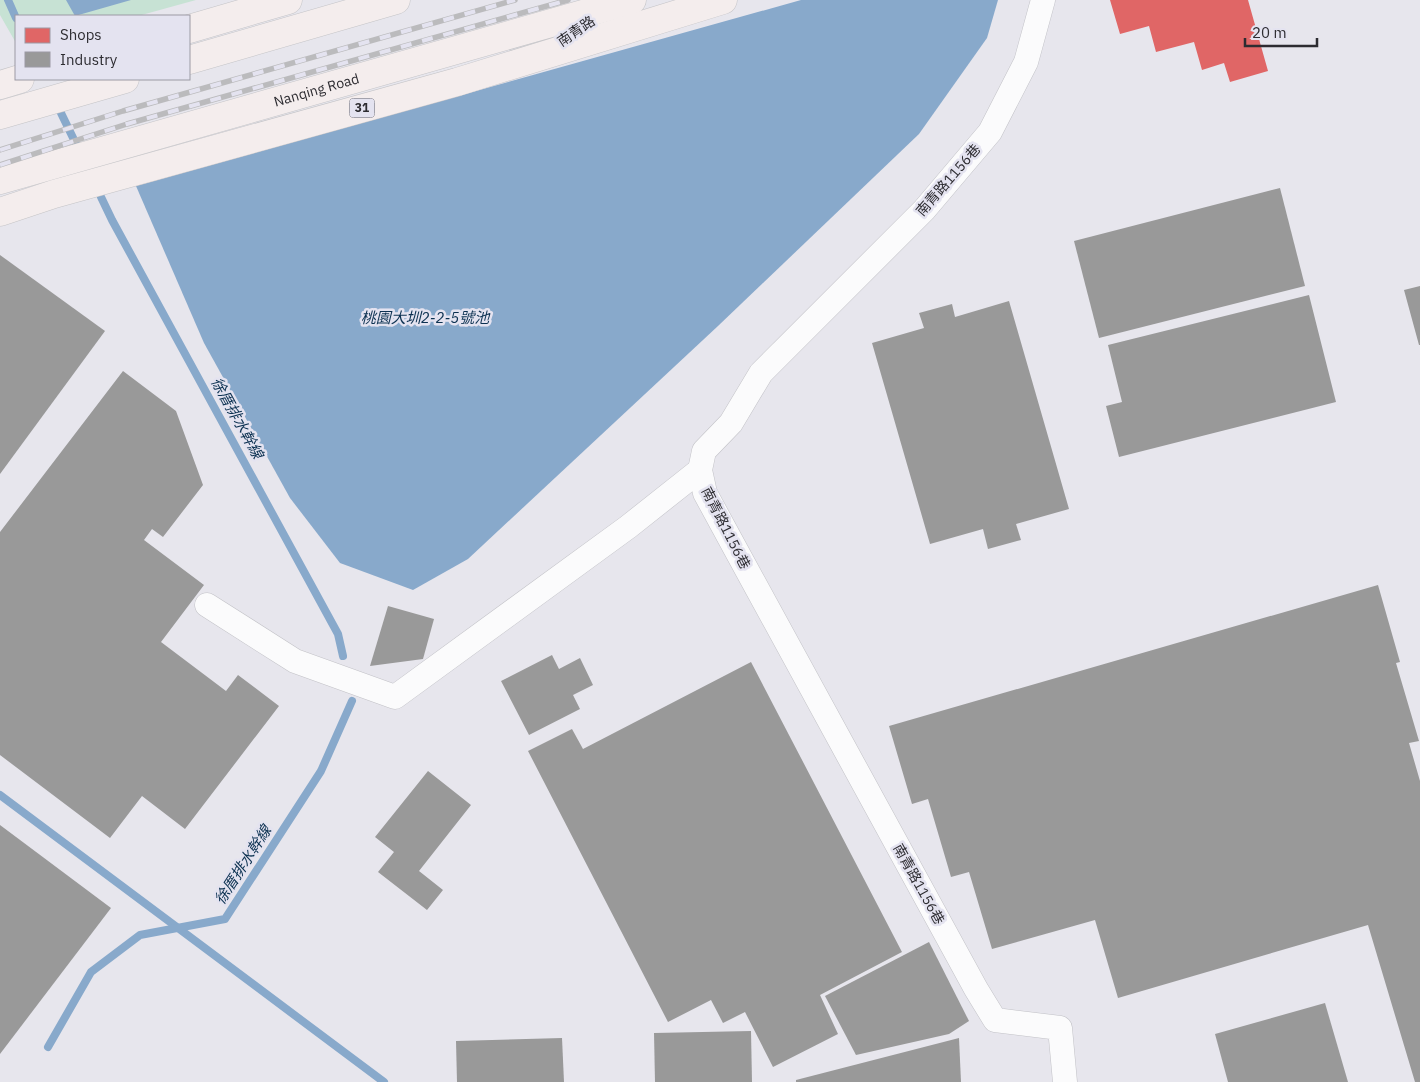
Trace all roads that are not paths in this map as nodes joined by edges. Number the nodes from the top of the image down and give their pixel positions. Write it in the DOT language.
graph roads {
  1 [pos="288,0"];
  2 [pos="396,0"];
  3 [pos="723,0"];
  4 [pos="1042,0"];
  5 [pos="623,3"];
  6 [pos="190,29"];
  7 [pos="538,57"];
  8 [pos="190,60"];
  9 [pos="17,80"];
  10 [pos="122,80"];
  11 [pos="0,85"];
  12 [pos="0,115"];
  13 [pos="0,180"];
  14 [pos="0,212"];
  15 [pos="700,470"];
  16 [pos="206,604"];
  17 [pos="1065,1082"];
  1 -- 6 [label="main road"];
  2 -- 8 [label="main road"];
  3 -- 7 [label="main road, 31"];
  4 -- 15 [label="street, 南青路1156巷"];
  5 -- 7 [label="main road, 南青路"];
  5 -- 13 [label="main road, Nanqing Road / 31"];
  7 -- 14 [label="main road, 31"];
  9 -- 11 [label="main road"];
  10 -- 12 [label="main road"];
  15 -- 16 [label="street"];
  15 -- 17 [label="street, 南青路1156巷"];
}
